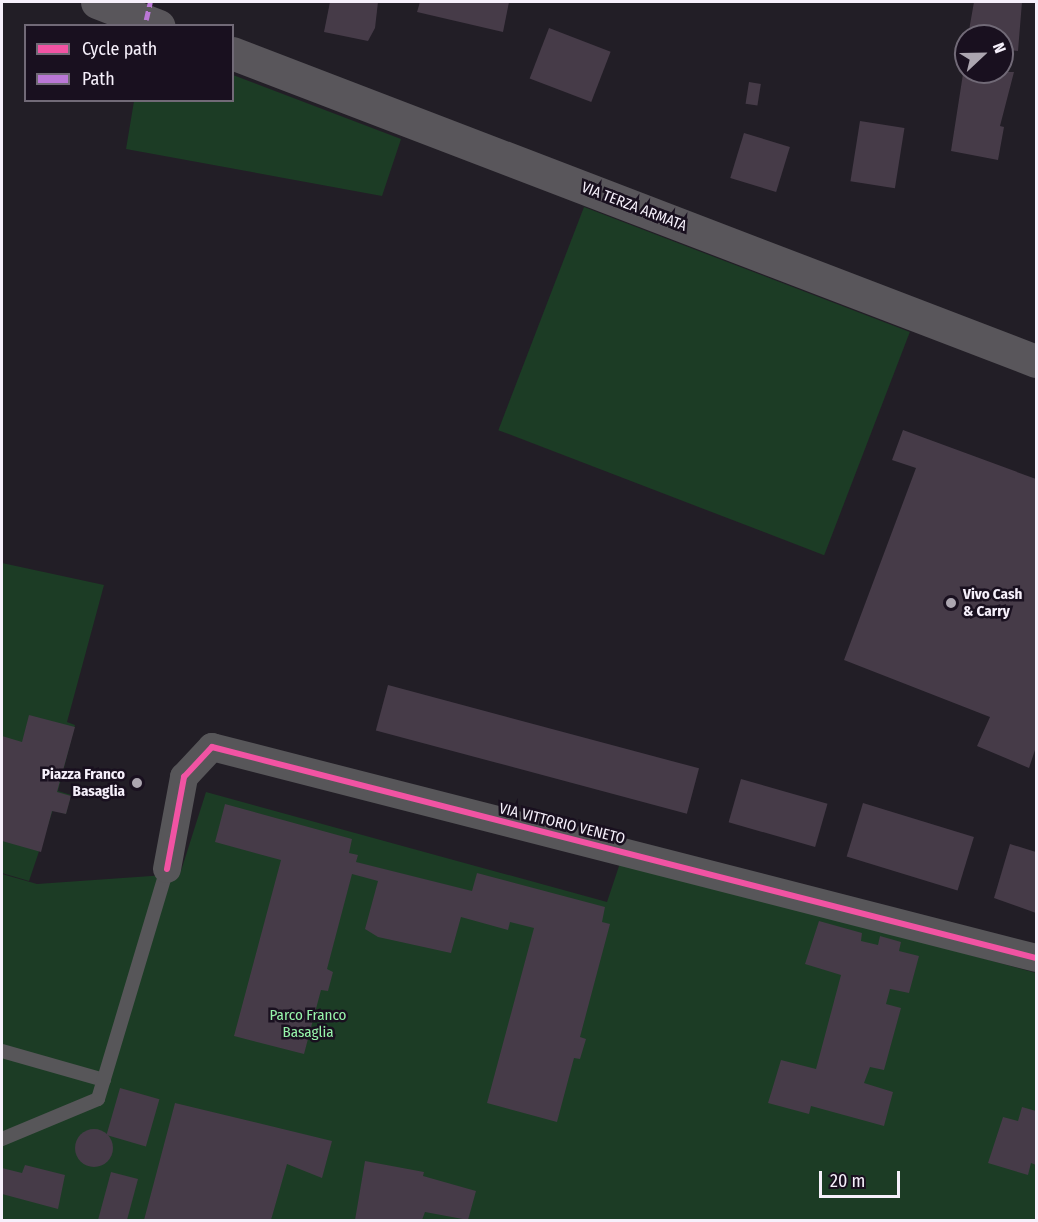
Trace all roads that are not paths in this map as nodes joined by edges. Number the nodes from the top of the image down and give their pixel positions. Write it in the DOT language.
graph roads {
  1 [pos="97,2"];
  2 [pos="154,24"];
  3 [pos="234,54"];
  4 [pos="1036,361"];
  5 [pos="167,869"];
  6 [pos="1036,958"];
  7 [pos="2,1051"];
  8 [pos="104,1080"];
  9 [pos="2,1139"];
  1 -- 2 [label="main road"];
  3 -- 4 [label="main road, VIA TERZA ARMATA"];
  5 -- 6 [label="street, VIA VITTORIO VENETO"];
  5 -- 8 [label="lane"];
  7 -- 8 [label="lane"];
  8 -- 9 [label="lane"];
}
